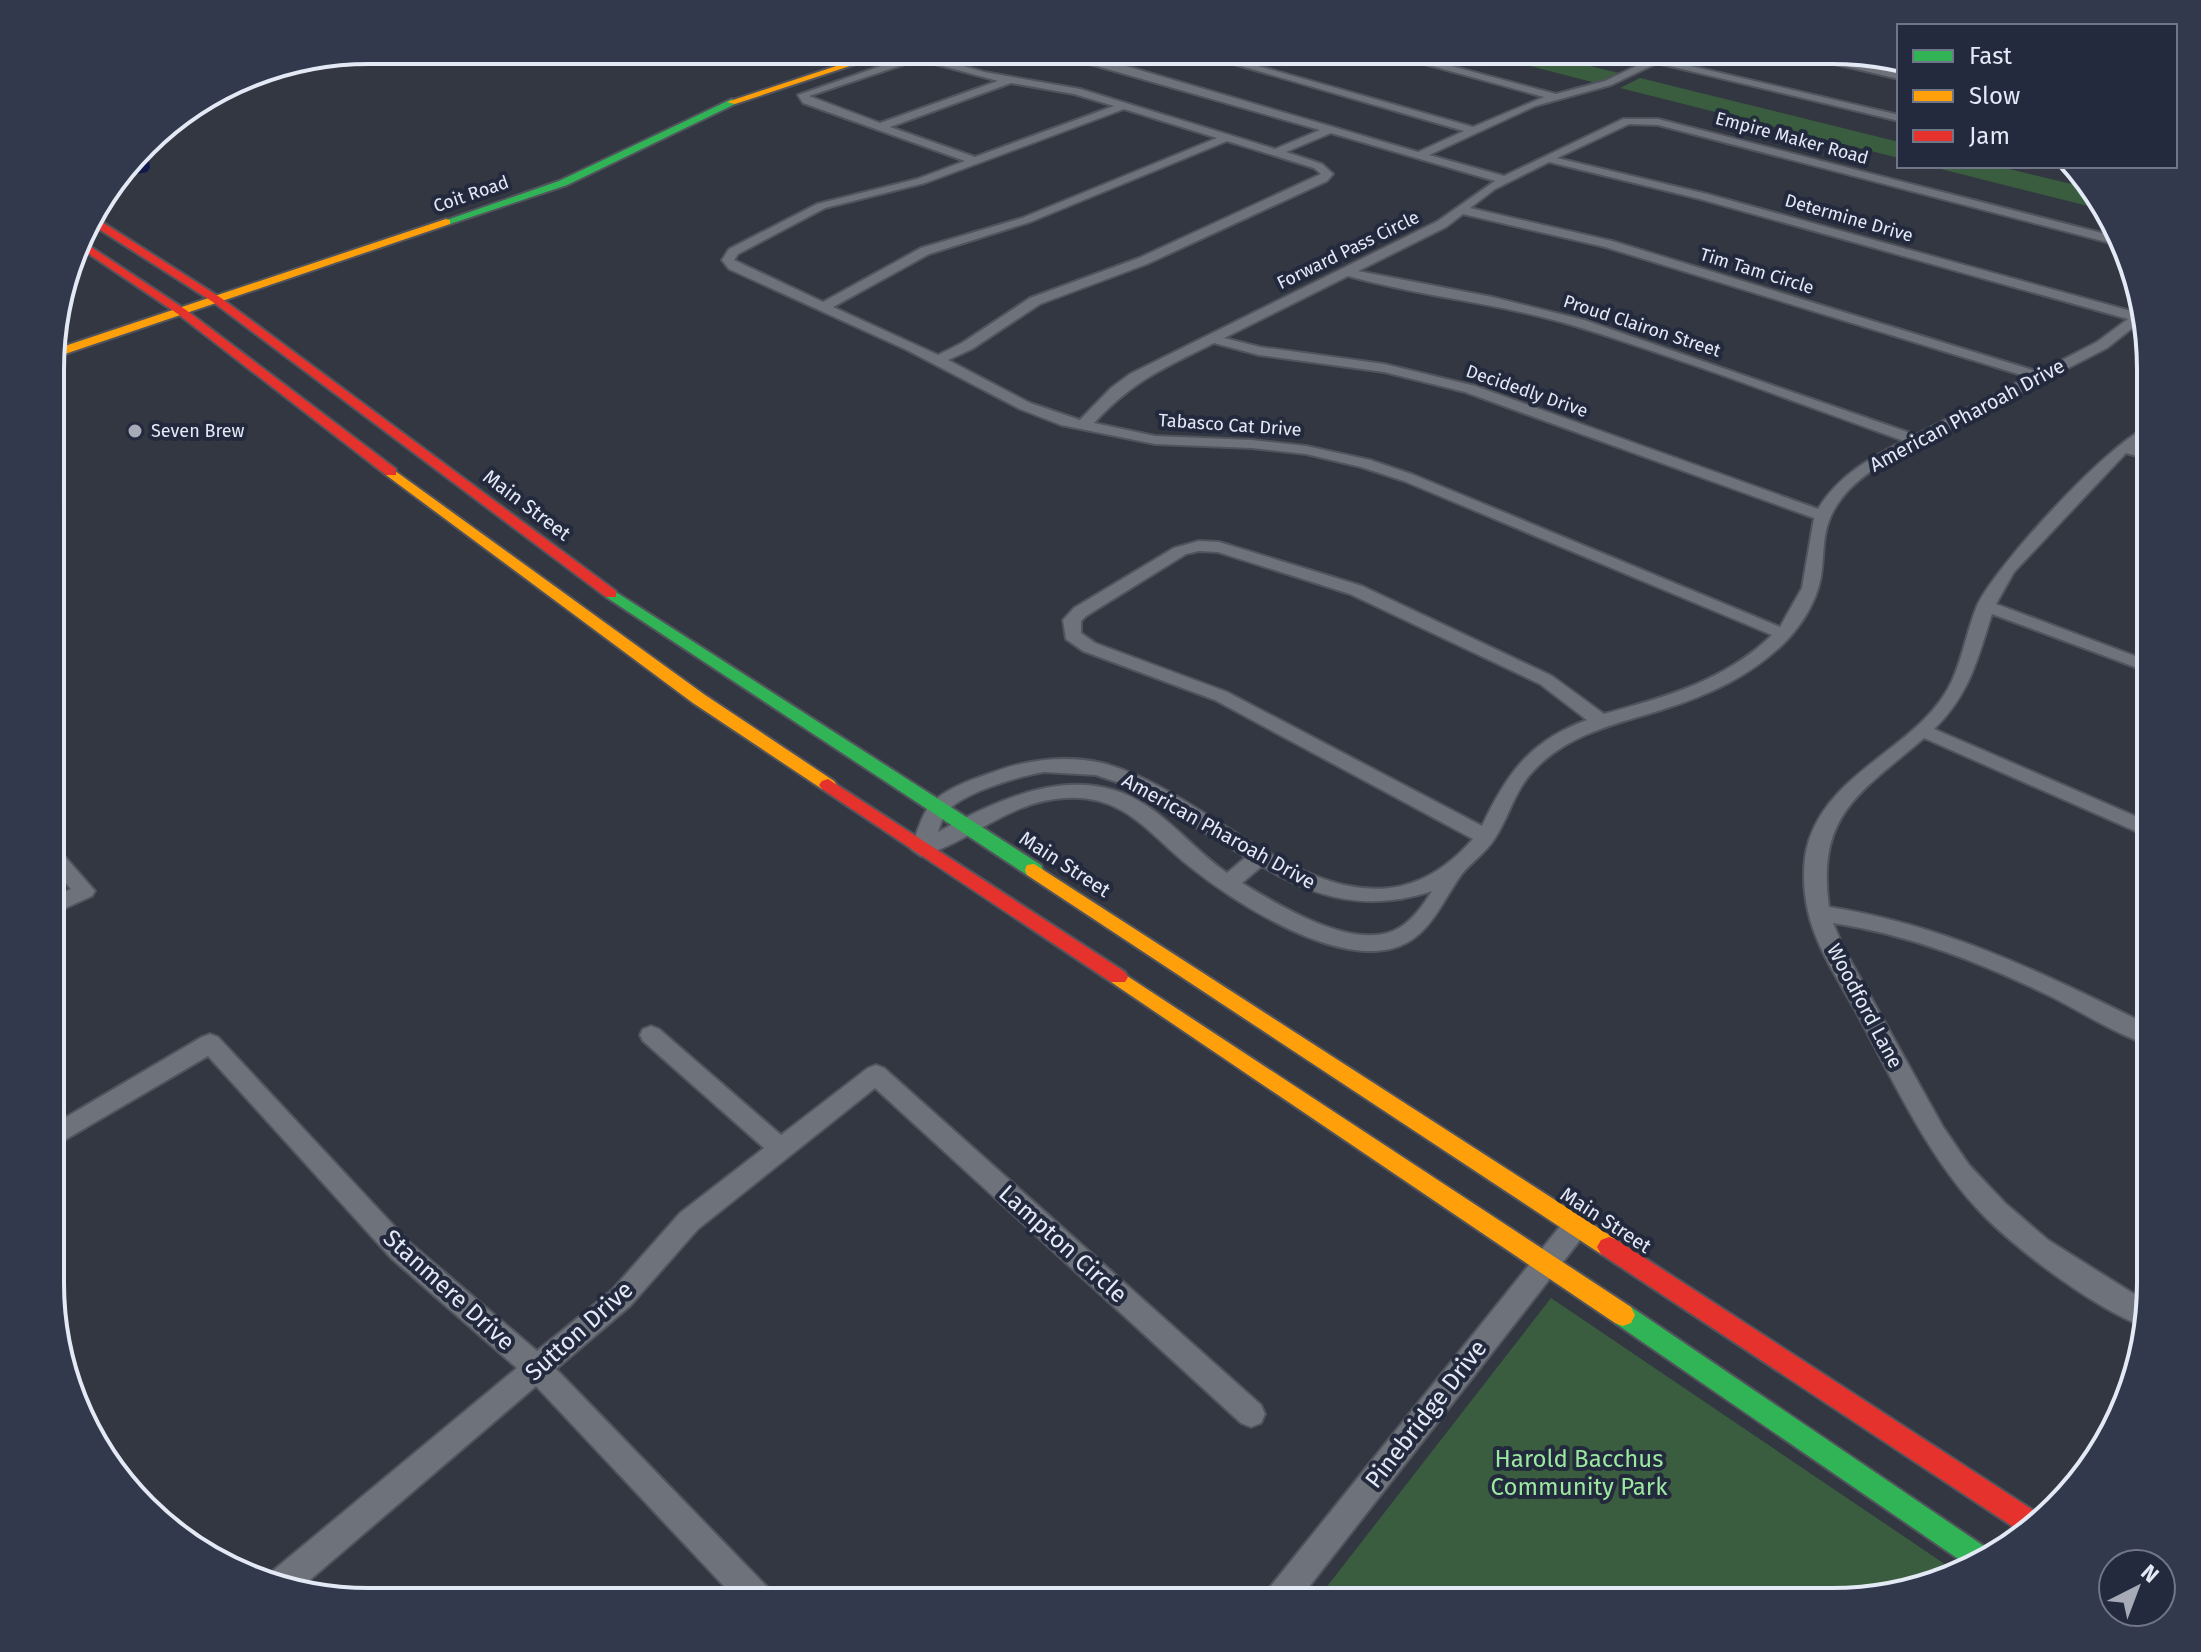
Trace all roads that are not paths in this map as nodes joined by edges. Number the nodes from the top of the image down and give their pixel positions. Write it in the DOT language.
graph roads {
  1 [pos="803,64"];
  2 [pos="851,64"];
  3 [pos="895,64"];
  4 [pos="940,64"];
  5 [pos="1102,64"];
  6 [pos="1240,64"];
  7 [pos="1431,64"];
  8 [pos="1648,64"];
  9 [pos="1673,64"];
  10 [pos="1848,65"];
  11 [pos="1897,76"];
  12 [pos="1009,80"];
  13 [pos="1555,97"];
  14 [pos="1123,106"];
  15 [pos="679,107"];
  16 [pos="1897,118"];
  17 [pos="1638,119"];
  18 [pos="880,127"];
  19 [pos="1332,129"];
  20 [pos="1473,130"];
  21 [pos="1226,138"];
  22 [pos="1275,153"];
  23 [pos="1420,155"];
  24 [pos="1549,159"];
  25 [pos="975,161"];
  26 [pos="549,168"];
  27 [pos="1505,180"];
  28 [pos="1462,210"];
  29 [pos="100,225"];
  30 [pos="2108,238"];
  31 [pos="88,249"];
  32 [pos="1348,272"];
  33 [pos="198,288"];
  34 [pos="162,299"];
  35 [pos="217,300"];
  36 [pos="823,307"];
  37 [pos="182,312"];
  38 [pos="2132,315"];
  39 [pos="2133,321"];
  40 [pos="67,330"];
  41 [pos="1210,338"];
  42 [pos="65,350"];
  43 [pos="938,360"];
  44 [pos="2038,376"];
  45 [pos="1082,427"];
  46 [pos="394,430"];
  47 [pos="2137,438"];
  48 [pos="1917,440"];
  49 [pos="355,446"];
  50 [pos="2123,447"];
  51 [pos="2137,452"];
  52 [pos="1822,516"];
  53 [pos="612,595"];
  54 [pos="1986,606"];
  55 [pos="577,611"];
  56 [pos="1783,634"];
  57 [pos="2137,663"];
  58 [pos="1601,721"];
  59 [pos="1921,730"];
  60 [pos="938,808"];
  61 [pos="2137,825"];
  62 [pos="968,827"];
  63 [pos="1486,837"];
  64 [pos="921,849"];
  65 [pos="1260,856"];
  66 [pos="64,868"];
  67 [pos="1454,870"];
  68 [pos="1229,883"];
  69 [pos="64,901"];
  70 [pos="1819,913"];
  71 [pos="2137,1030"];
  72 [pos="651,1035"];
  73 [pos="876,1074"];
  74 [pos="64,1130"];
  75 [pos="781,1149"];
  76 [pos="1575,1227"];
  77 [pos="1546,1262"];
  78 [pos="2135,1309"];
  79 [pos="538,1369"];
  80 [pos="1251,1414"];
  81 [pos="2025,1519"];
  82 [pos="1973,1554"];
  83 [pos="289,1578"];
  84 [pos="747,1588"];
  85 [pos="1289,1588"];
  1 -- 15 [label="main road"];
  2 -- 35 [label="main road, Coit Road"];
  3 -- 18 [label="street"];
  4 -- 12 [label="street"];
  5 -- 19 [label="street"];
  6 -- 20 [label="street"];
  7 -- 13 [label="street"];
  8 -- 13 [label="street"];
  9 -- 16 [label="street"];
  10 -- 11 [label="street"];
  12 -- 14 [label="street"];
  12 -- 18 [label="street"];
  13 -- 20 [label="street"];
  14 -- 21 [label="street"];
  14 -- 25 [label="street"];
  17 -- 24 [label="street, Forward Pass Circle"];
  17 -- 30 [label="street, Empire Maker Road"];
  18 -- 25 [label="street"];
  19 -- 22 [label="street"];
  19 -- 23 [label="street"];
  20 -- 23 [label="street"];
  21 -- 22 [label="street"];
  21 -- 36 [label="street"];
  22 -- 43 [label="street"];
  23 -- 27 [label="street"];
  24 -- 27 [label="street, Forward Pass Circle"];
  24 -- 38 [label="street, Determine Drive"];
  25 -- 36 [label="street, Tabasco Cat Drive"];
  26 -- 33 [label="main road, Coit Road"];
  27 -- 28 [label="street, Forward Pass Circle"];
  28 -- 32 [label="street, Forward Pass Circle"];
  28 -- 44 [label="street, Tim Tam Circle"];
  29 -- 33 [label="main road, Main Street"];
  31 -- 34 [label="main road"];
  32 -- 41 [label="street, Forward Pass Circle"];
  32 -- 48 [label="street, Proud Clairon Street"];
  33 -- 34 [label="main road, Coit Road"];
  33 -- 35 [label="main road, Main Street"];
  34 -- 37 [label="main road"];
  34 -- 40 [label="main road, Coit Road"];
  35 -- 37 [label="main road, Coit Road"];
  35 -- 46 [label="main road, Main Street"];
  36 -- 43 [label="street, Tabasco Cat Drive"];
  37 -- 42 [label="main road, Coit Road"];
  37 -- 49 [label="main road"];
  39 -- 44 [label="street, American Pharoah Drive"];
  41 -- 45 [label="street, Forward Pass Circle"];
  41 -- 52 [label="street, Decidedly Drive"];
  43 -- 45 [label="street, Tabasco Cat Drive"];
  44 -- 48 [label="street, American Pharoah Drive"];
  45 -- 56 [label="street, Tabasco Cat Drive"];
  46 -- 49 [label="main road"];
  46 -- 53 [label="main road, Main Street"];
  47 -- 50 [label="street, Woodford Lane"];
  48 -- 52 [label="street, American Pharoah Drive"];
  49 -- 55 [label="main road"];
  50 -- 51 [label="street"];
  50 -- 54 [label="street, Woodford Lane"];
  52 -- 56 [label="street, American Pharoah Drive"];
  53 -- 55 [label="main road"];
  53 -- 60 [label="main road, Main Street"];
  54 -- 57 [label="street"];
  54 -- 59 [label="street, Woodford Lane"];
  55 -- 64 [label="main road"];
  56 -- 58 [label="street, American Pharoah Drive"];
  58 -- 63 [label="street, American Pharoah Drive"];
  58 -- 63 [label="street"];
  59 -- 61 [label="street"];
  59 -- 70 [label="street, Woodford Lane"];
  60 -- 62 [label="main road, Main Street"];
  60 -- 64 [label="street"];
  60 -- 65 [label="street, American Pharoah Drive"];
  62 -- 64 [label="street, American Pharoah Drive"];
  62 -- 68 [label="street, American Pharoah Drive"];
  62 -- 76 [label="main road, Main Street"];
  63 -- 67 [label="street, American Pharoah Drive"];
  64 -- 77 [label="main road"];
  65 -- 67 [label="street, American Pharoah Drive"];
  65 -- 68 [label="street"];
  66 -- 69 [label="street"];
  67 -- 68 [label="street, American Pharoah Drive"];
  70 -- 71 [label="street"];
  70 -- 78 [label="street, Woodford Lane"];
  72 -- 75 [label="street"];
  73 -- 75 [label="street, Sutton Drive"];
  73 -- 80 [label="street, Lampton Circle"];
  74 -- 79 [label="street, Stanmere Drive"];
  75 -- 79 [label="street, Sutton Drive"];
  76 -- 77 [label="street, Pinebridge Drive"];
  76 -- 81 [label="main road, Main Street"];
  77 -- 82 [label="main road"];
  77 -- 85 [label="street, Pinebridge Drive"];
  79 -- 83 [label="street, Sutton Drive"];
  79 -- 84 [label="street, Stanmere Drive"];
}
